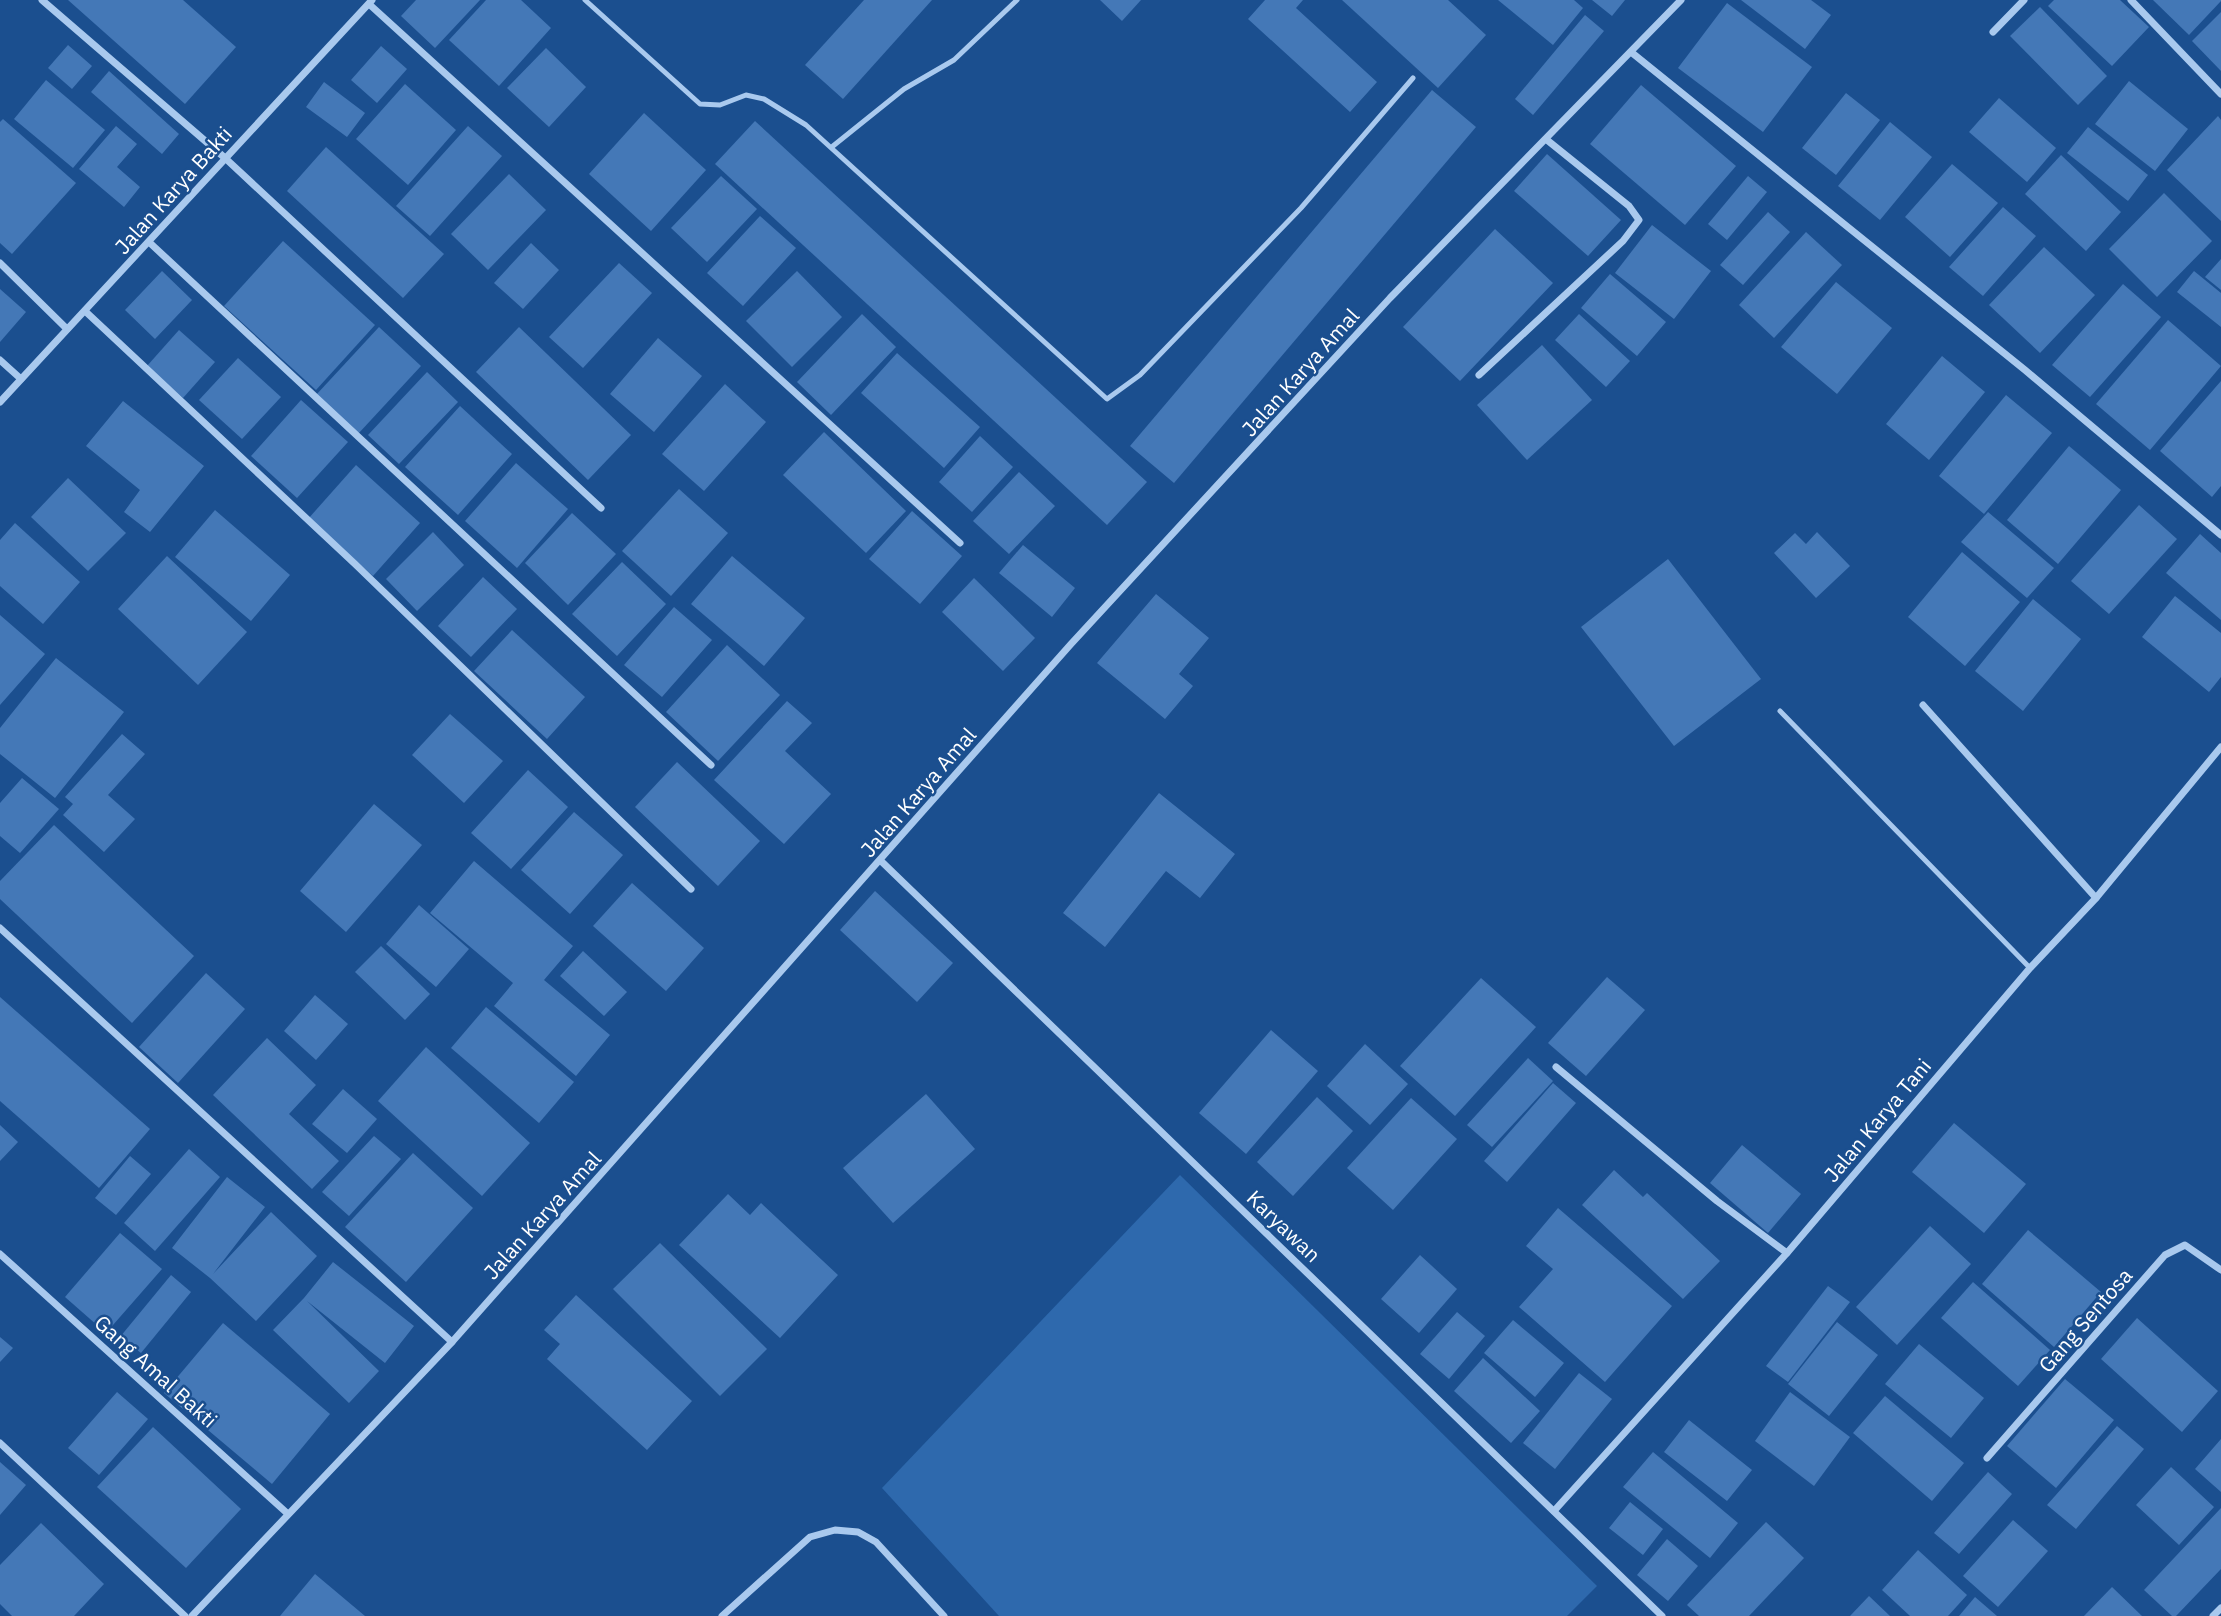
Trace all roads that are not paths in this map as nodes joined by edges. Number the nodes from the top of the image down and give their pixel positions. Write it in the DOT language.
graph roads {
  1 [pos="43,0"];
  2 [pos="585,0"];
  3 [pos="1017,0"];
  4 [pos="1681,0"];
  5 [pos="2024,0"];
  6 [pos="2131,0"];
  7 [pos="370,2"];
  8 [pos="1993,32"];
  9 [pos="1631,52"];
  10 [pos="1413,78"];
  11 [pos="2221,94"];
  12 [pos="1547,140"];
  13 [pos="833,146"];
  14 [pos="226,158"];
  15 [pos="150,243"];
  16 [pos="0,263"];
  17 [pos="85,311"];
  18 [pos="67,329"];
  19 [pos="0,360"];
  20 [pos="1479,374"];
  21 [pos="21,379"];
  22 [pos="0,402"];
  23 [pos="601,508"];
  24 [pos="2221,535"];
  25 [pos="960,543"];
  26 [pos="1923,705"];
  27 [pos="1780,711"];
  28 [pos="2221,747"];
  29 [pos="711,765"];
  30 [pos="881,861"];
  31 [pos="691,889"];
  32 [pos="2096,898"];
  33 [pos="0,928"];
  34 [pos="2030,968"];
  35 [pos="1556,1067"];
  36 [pos="1787,1253"];
  37 [pos="0,1254"];
  38 [pos="2221,1270"];
  39 [pos="452,1342"];
  40 [pos="0,1443"];
  41 [pos="1987,1458"];
  42 [pos="1554,1511"];
  43 [pos="289,1514"];
  44 [pos="2221,1608"];
  45 [pos="185,1616"];
  46 [pos="192,1616"];
  47 [pos="722,1616"];
  48 [pos="944,1616"];
  49 [pos="1662,1616"];
  50 [pos="2213,1616"];
  1 -- 14 [label="street"];
  2 -- 13 [label="lane"];
  3 -- 13 [label="lane"];
  4 -- 9 [label="street, Jalan Karya Amal"];
  5 -- 8 [label="street"];
  6 -- 11 [label="street"];
  7 -- 14 [label="street, Jalan Karya Bakti"];
  7 -- 25 [label="street"];
  9 -- 12 [label="street, Jalan Karya Amal"];
  9 -- 24 [label="street"];
  10 -- 13 [label="lane"];
  12 -- 20 [label="street"];
  12 -- 30 [label="street, Jalan Karya Amal"];
  14 -- 15 [label="street, Jalan Karya Bakti"];
  14 -- 23 [label="street"];
  15 -- 17 [label="street, Jalan Karya Bakti"];
  15 -- 29 [label="street"];
  16 -- 18 [label="street"];
  17 -- 18 [label="street, Jalan Karya Bakti"];
  17 -- 31 [label="street"];
  18 -- 21 [label="street, Jalan Karya Bakti"];
  19 -- 21 [label="street"];
  21 -- 22 [label="street, Jalan Karya Bakti"];
  26 -- 32 [label="street"];
  27 -- 34 [label="lane"];
  28 -- 32 [label="street, Jalan Karya Tani"];
  30 -- 39 [label="street, Jalan Karya Amal"];
  30 -- 42 [label="street, Karyawan"];
  32 -- 34 [label="street, Jalan Karya Tani"];
  33 -- 39 [label="street"];
  34 -- 36 [label="street, Jalan Karya Tani"];
  35 -- 36 [label="street"];
  36 -- 42 [label="street, Jalan Karya Tani"];
  37 -- 43 [label="street, Gang Amal Bakti"];
  38 -- 41 [label="street, Gang Sentosa"];
  39 -- 43 [label="street, Jalan Karya Amal"];
  40 -- 45 [label="street"];
  42 -- 49 [label="street, Karyawan"];
  43 -- 46 [label="street, Jalan Karya Amal"];
  44 -- 50 [label="street"];
  47 -- 48 [label="street"];
}
